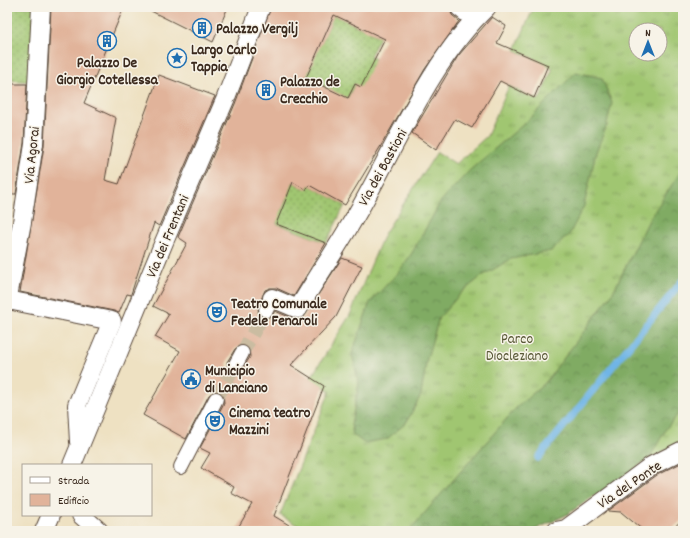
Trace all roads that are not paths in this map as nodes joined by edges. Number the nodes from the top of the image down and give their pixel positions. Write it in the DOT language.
graph roads {
  1 [pos="41,7"];
  2 [pos="261,7"];
  3 [pos="459,7"];
  4 [pos="487,7"];
  5 [pos="474,19"];
  6 [pos="7,301"];
  7 [pos="269,304"];
  8 [pos="216,399"];
  9 [pos="79,448"];
  10 [pos="683,450"];
  11 [pos="72,464"];
  12 [pos="181,467"];
  13 [pos="82,516"];
  14 [pos="99,531"];
  15 [pos="556,531"];
  1 -- 6 [label="street, Via Agorai"];
  2 -- 9 [label="street, Via dei Frentani"];
  3 -- 5 [label="street"];
  4 -- 5 [label="street, Via dei Bastioni"];
  5 -- 7 [label="street, Via dei Bastioni"];
  6 -- 9 [label="street"];
  8 -- 12 [label="street"];
  9 -- 11 [label="street, Via dei Frentani"];
  10 -- 15 [label="street, Via del Ponte"];
  13 -- 14 [label="street"];
}
